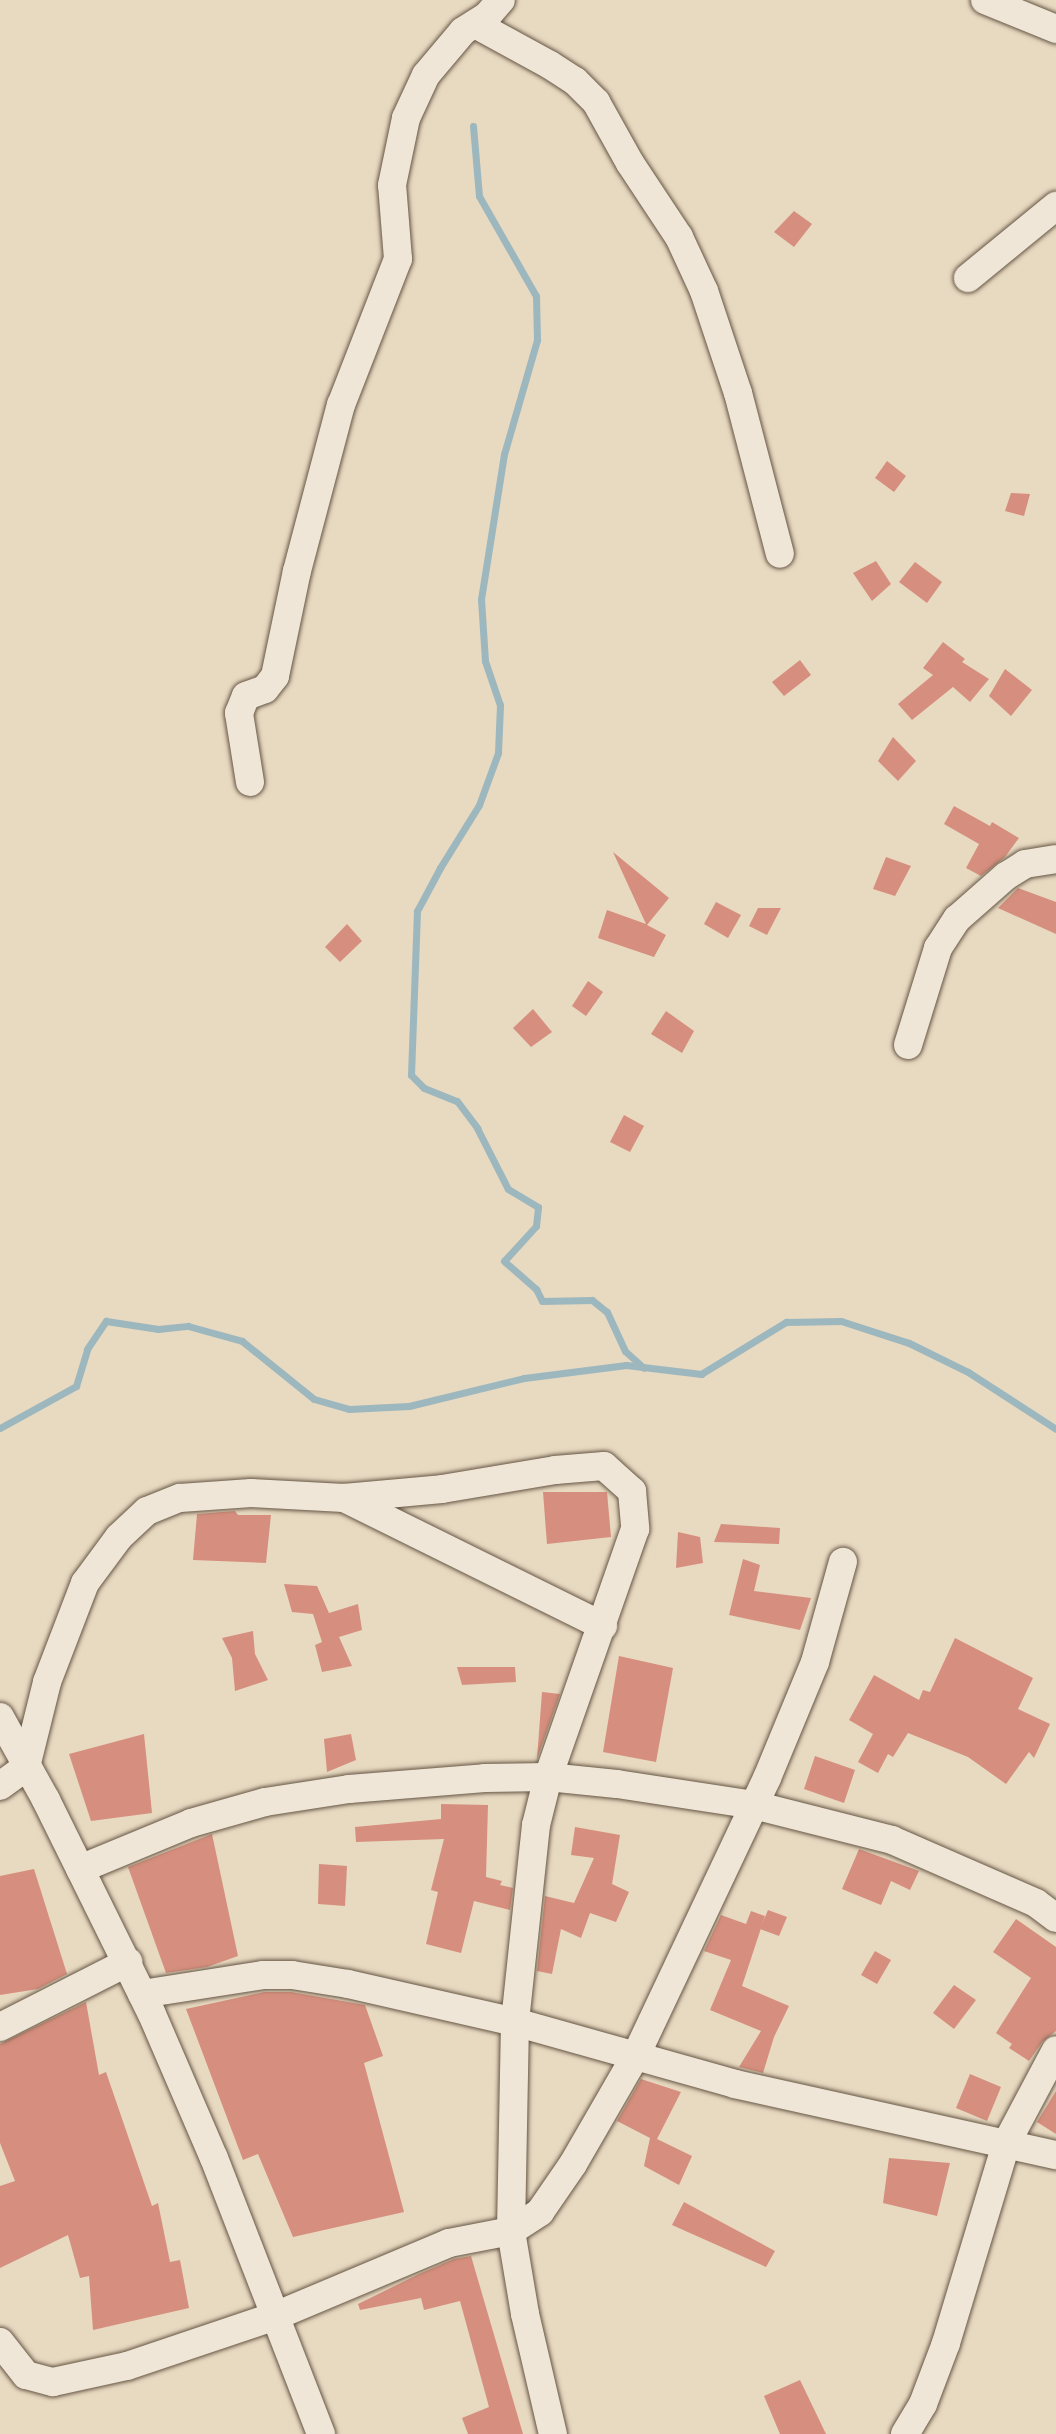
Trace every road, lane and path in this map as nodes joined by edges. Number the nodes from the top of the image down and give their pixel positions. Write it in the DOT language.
graph roads {
  1 [pos="501,0"];
  2 [pos="985,0"];
  3 [pos="475,24"];
  4 [pos="1056,29"];
  5 [pos="1056,206"];
  6 [pos="968,278"];
  7 [pos="780,554"];
  8 [pos="250,782"];
  9 [pos="1056,859"];
  10 [pos="908,1045"];
  11 [pos="344,1498"];
  12 [pos="843,1562"];
  13 [pos="603,1626"];
  14 [pos="0,1717"];
  15 [pos="26,1767"];
  16 [pos="548,1777"];
  17 [pos="0,1786"];
  18 [pos="754,1805"];
  19 [pos="80,1869"];
  20 [pos="1056,1918"];
  21 [pos="128,1962"];
  22 [pos="142,1994"];
  23 [pos="515,2022"];
  24 [pos="0,2027"];
  25 [pos="1056,2050"];
  26 [pos="636,2053"];
  27 [pos="1006,2144"];
  28 [pos="1056,2155"];
  29 [pos="511,2231"];
  30 [pos="273,2317"];
  31 [pos="0,2342"];
  32 [pos="321,2434"];
  33 [pos="553,2434"];
  34 [pos="905,2434"];
  1 -- 3 [label="street"];
  2 -- 4 [label="street"];
  3 -- 7 [label="street"];
  3 -- 8 [label="street"];
  5 -- 6 [label="street"];
  9 -- 10 [label="street"];
  11 -- 13 [label="street"];
  11 -- 13 [label="street"];
  11 -- 15 [label="street"];
  12 -- 18 [label="street"];
  13 -- 16 [label="street"];
  14 -- 15 [label="street"];
  15 -- 17 [label="street"];
  15 -- 19 [label="street"];
  16 -- 18 [label="street"];
  16 -- 19 [label="street"];
  16 -- 23 [label="street"];
  18 -- 20 [label="street"];
  18 -- 26 [label="street"];
  19 -- 21 [label="street"];
  21 -- 22 [label="street"];
  21 -- 24 [label="street"];
  22 -- 23 [label="street"];
  22 -- 30 [label="street"];
  23 -- 26 [label="street"];
  23 -- 29 [label="street"];
  25 -- 27 [label="street"];
  26 -- 27 [label="street"];
  26 -- 29 [label="street"];
  27 -- 28 [label="street"];
  27 -- 34 [label="street"];
  29 -- 30 [label="street"];
  29 -- 33 [label="street"];
  30 -- 31 [label="street"];
  30 -- 32 [label="street"];
}
